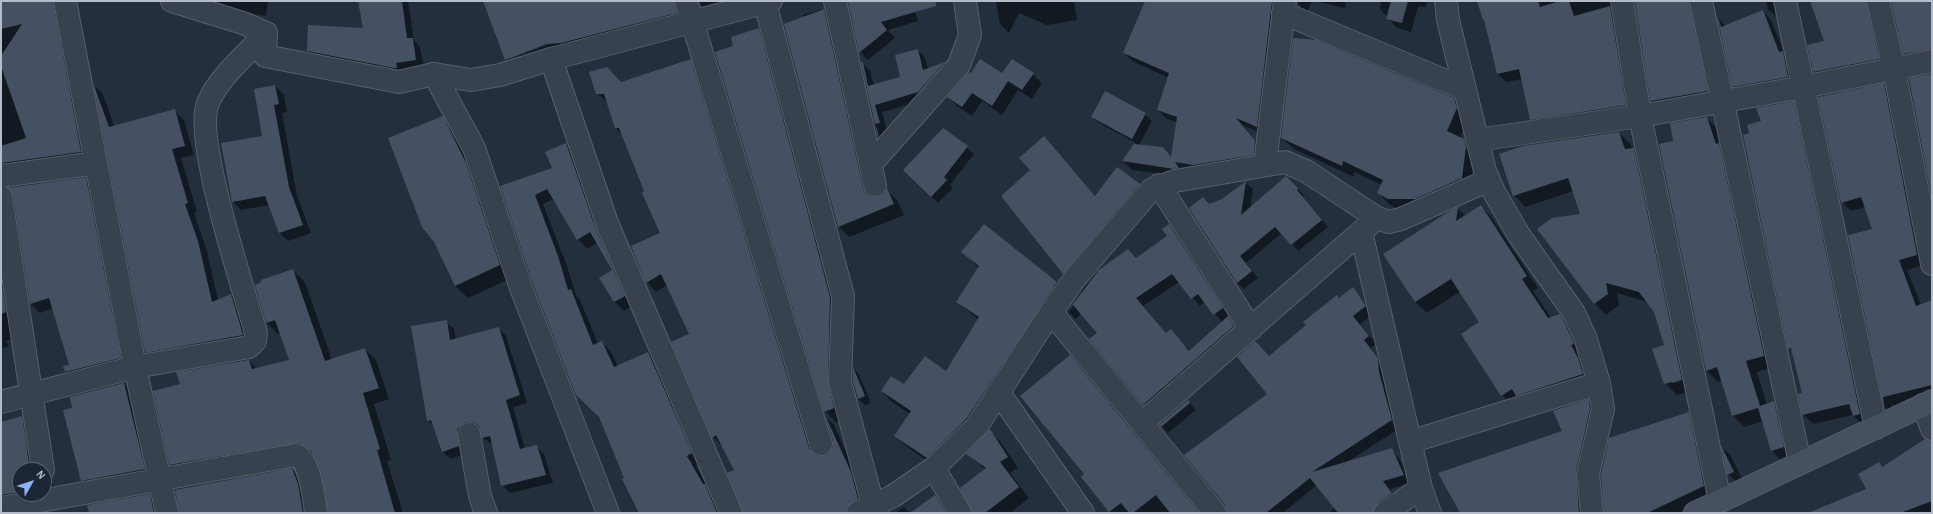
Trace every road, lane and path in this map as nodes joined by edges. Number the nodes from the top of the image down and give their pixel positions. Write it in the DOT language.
graph roads {
  1 [pos="65,1"];
  2 [pos="172,1"];
  3 [pos="686,1"];
  4 [pos="834,1"];
  5 [pos="965,1"];
  6 [pos="1446,1"];
  7 [pos="1622,1"];
  8 [pos="1701,1"];
  9 [pos="1785,1"];
  10 [pos="1878,1"];
  11 [pos="768,2"];
  12 [pos="1284,7"];
  13 [pos="692,23"];
  14 [pos="266,34"];
  15 [pos="551,59"];
  16 [pos="1932,61"];
  17 [pos="1894,69"];
  18 [pos="434,74"];
  19 [pos="1803,88"];
  20 [pos="1465,89"];
  21 [pos="1722,102"];
  22 [pos="1640,116"];
  23 [pos="1477,140"];
  24 [pos="96,164"];
  25 [pos="1265,164"];
  26 [pos="1,176"];
  27 [pos="1489,180"];
  28 [pos="1160,185"];
  29 [pos="1,198"];
  30 [pos="1377,218"];
  31 [pos="1361,232"];
  32 [pos="1932,264"];
  33 [pos="1051,312"];
  34 [pos="1251,328"];
  35 [pos="136,367"];
  36 [pos="1599,383"];
  37 [pos="31,393"];
  38 [pos="999,393"];
  39 [pos="1,402"];
  40 [pos="1928,403"];
  41 [pos="1142,423"];
  42 [pos="1876,428"];
  43 [pos="1932,429"];
  44 [pos="470,434"];
  45 [pos="1410,442"];
  46 [pos="821,444"];
  47 [pos="42,462"];
  48 [pos="1800,463"];
  49 [pos="934,468"];
  50 [pos="159,479"];
  51 [pos="1421,488"];
  52 [pos="1720,501"];
  53 [pos="49,506"];
  54 [pos="1,508"];
  55 [pos="869,510"];
  56 [pos="167,513"];
  57 [pos="316,513"];
  58 [pos="486,513"];
  59 [pos="608,513"];
  60 [pos="731,513"];
  61 [pos="960,513"];
  62 [pos="1083,513"];
  63 [pos="1215,513"];
  64 [pos="1385,513"];
  65 [pos="1430,513"];
  66 [pos="1592,513"];
  67 [pos="1695,513"];
  1 -- 24 [label="street"];
  2 -- 14 [label="street"];
  3 -- 13 [label="street"];
  4 -- 5 [label="street"];
  6 -- 20 [label="street"];
  7 -- 22 [label="street"];
  8 -- 21 [label="street"];
  9 -- 19 [label="street"];
  10 -- 17 [label="street"];
  11 -- 13 [label="street"];
  11 -- 55 [label="street"];
  12 -- 20 [label="street"];
  12 -- 25 [label="street"];
  13 -- 15 [label="street"];
  13 -- 46 [label="street"];
  14 -- 18 [label="street"];
  14 -- 35 [label="street"];
  15 -- 18 [label="street"];
  15 -- 60 [label="street"];
  16 -- 17 [label="street"];
  17 -- 19 [label="street"];
  17 -- 32 [label="street"];
  18 -- 59 [label="street"];
  19 -- 21 [label="street"];
  19 -- 42 [label="street"];
  20 -- 23 [label="street"];
  21 -- 22 [label="street"];
  21 -- 48 [label="street"];
  22 -- 23 [label="street"];
  22 -- 52 [label="street"];
  23 -- 27 [label="street"];
  24 -- 26 [label="street"];
  24 -- 35 [label="street"];
  25 -- 28 [label="street"];
  25 -- 30 [label="street"];
  27 -- 30 [label="street"];
  27 -- 36 [label="street"];
  28 -- 33 [label="street"];
  28 -- 34 [label="street"];
  29 -- 37 [label="street"];
  30 -- 31 [label="street"];
  31 -- 34 [label="street"];
  31 -- 45 [label="street"];
  33 -- 38 [label="street"];
  33 -- 41 [label="street"];
  34 -- 41 [label="street"];
  35 -- 37 [label="street"];
  35 -- 50 [label="street"];
  36 -- 45 [label="street"];
  36 -- 66 [label="street"];
  37 -- 39 [label="street"];
  37 -- 47 [label="street"];
  38 -- 49 [label="street"];
  38 -- 62 [label="street"];
  40 -- 42 [label="main road"];
  40 -- 43 [label="street"];
  41 -- 63 [label="street"];
  42 -- 48 [label="main road"];
  44 -- 58 [label="street"];
  45 -- 51 [label="street"];
  48 -- 52 [label="main road"];
  49 -- 55 [label="street"];
  49 -- 61 [label="street"];
  50 -- 53 [label="street"];
  50 -- 56 [label="street"];
  50 -- 57 [label="street"];
  51 -- 64 [label="street"];
  51 -- 65 [label="street"];
  52 -- 67 [label="main road"];
  53 -- 54 [label="street"];
}
